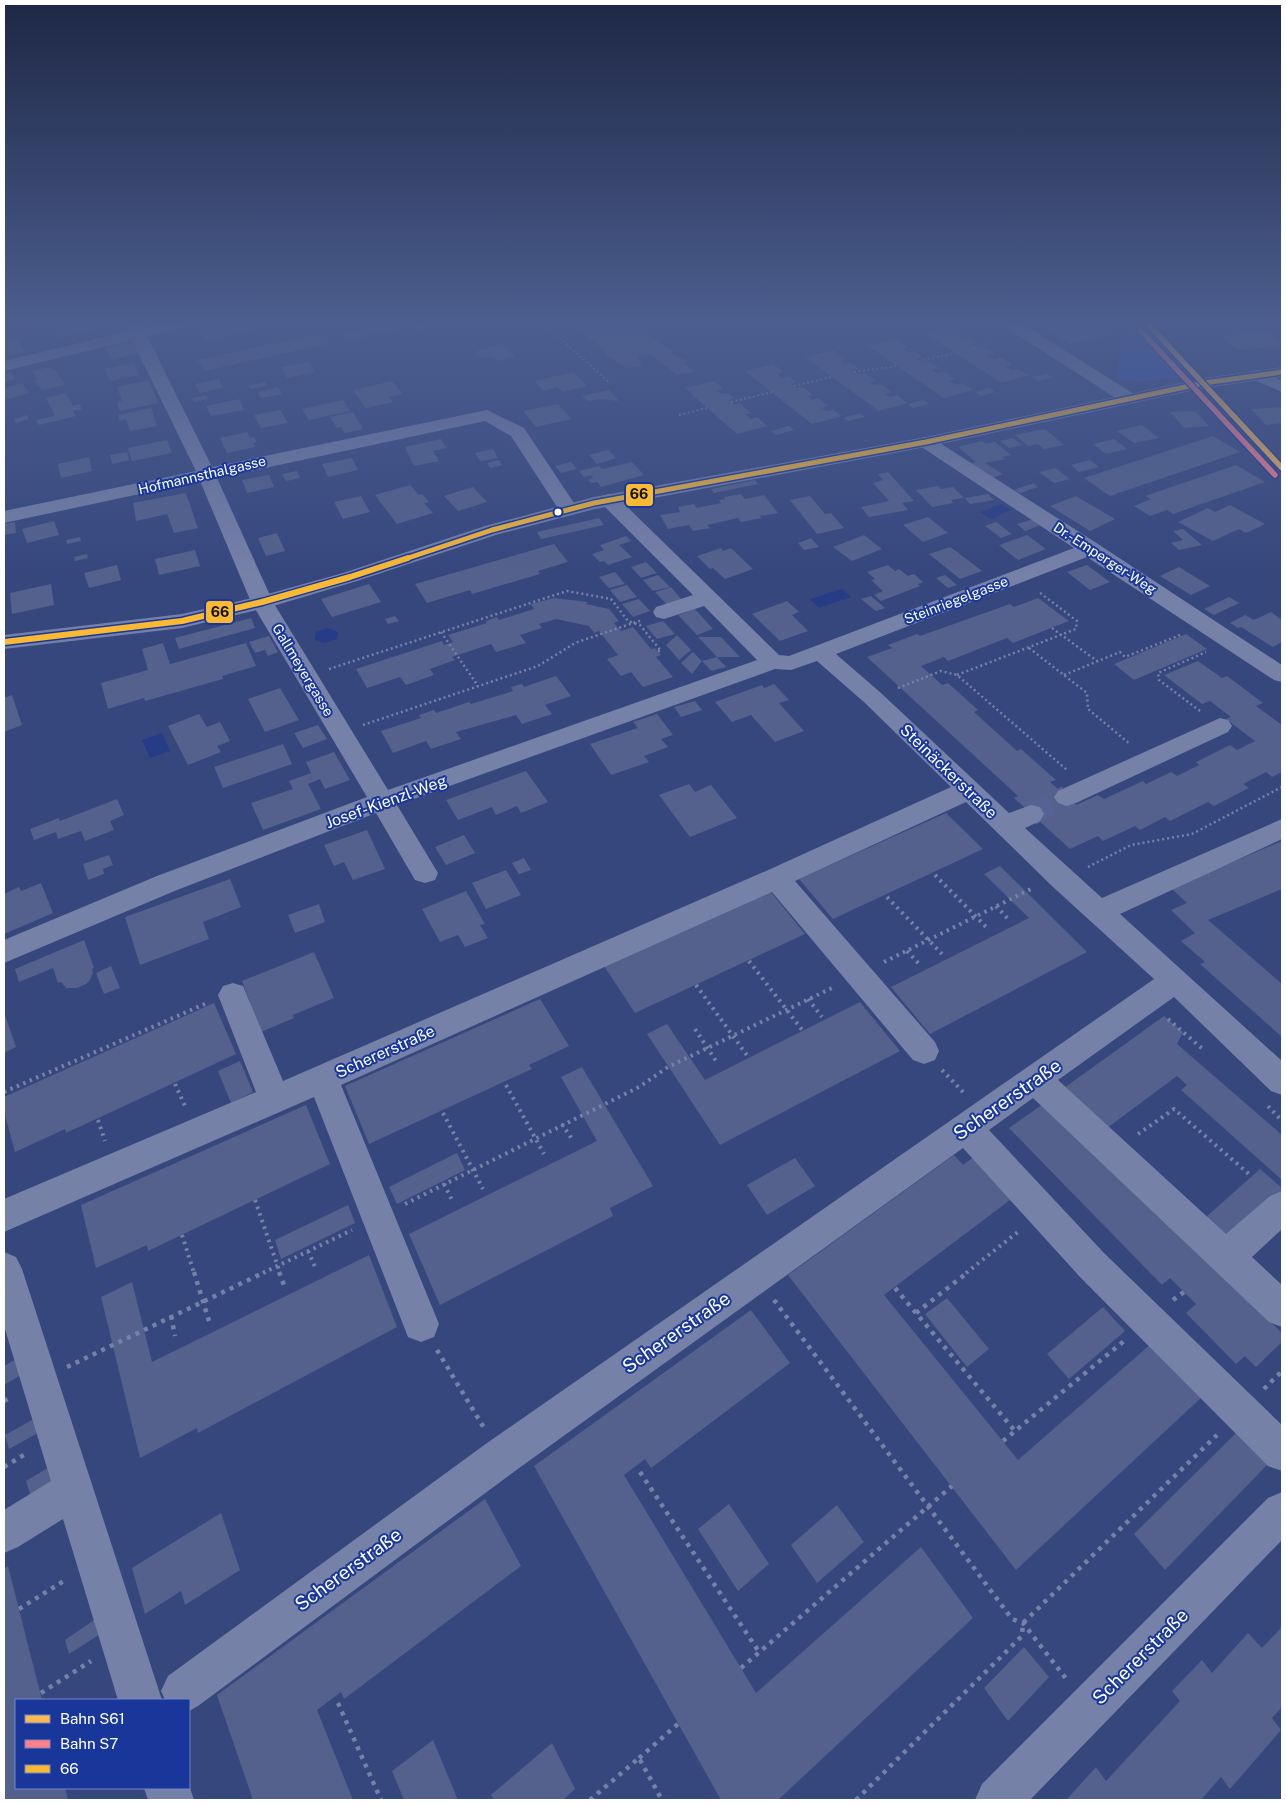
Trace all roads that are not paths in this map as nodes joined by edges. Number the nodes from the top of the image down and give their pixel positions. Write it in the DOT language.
graph roads {
  1 [pos="174,407"];
  2 [pos="1086,407"];
  3 [pos="926,442"];
  4 [pos="206,473"];
  5 [pos="609,500"];
  6 [pos="568,509"];
  7 [pos="4,518"];
  8 [pos="1091,548"];
  9 [pos="709,597"];
  10 [pos="262,602"];
  11 [pos="664,612"];
  12 [pos="4,642"];
  13 [pos="821,652"];
  14 [pos="773,662"];
  15 [pos="1282,675"];
  16 [pos="1220,726"];
  17 [pos="968,790"];
  18 [pos="1077,792"];
  19 [pos="381,802"];
  20 [pos="1031,814"];
  21 [pos="1006,825"];
  22 [pos="1282,828"];
  23 [pos="425,873"];
  24 [pos="776,878"];
  25 [pos="1098,912"];
  26 [pos="4,952"];
  27 [pos="1175,980"];
  28 [pos="233,995"];
  29 [pos="924,1051"];
  30 [pos="323,1079"];
  31 [pos="1035,1079"];
  32 [pos="1282,1081"];
  33 [pos="274,1099"];
  34 [pos="975,1121"];
  35 [pos="1282,1207"];
  36 [pos="4,1216"];
  37 [pos="1226,1257"];
  38 [pos="4,1269"];
  39 [pos="1282,1309"];
  40 [pos="421,1324"];
  41 [pos="1282,1452"];
  42 [pos="73,1490"];
  43 [pos="1282,1512"];
  44 [pos="4,1533"];
  45 [pos="183,1691"];
  46 [pos="140,1699"];
  47 [pos="998,1800"];
  1 -- 4 [label="street, Gallmeyergasse"];
  2 -- 3 [label="main road"];
  3 -- 5 [label="main road"];
  3 -- 8 [label="street, Dr.-Emperger-Weg"];
  4 -- 6 [label="street, Hofmannsthalgasse"];
  4 -- 7 [label="street, Hofmannsthalgasse"];
  4 -- 10 [label="street, Gallmeyergasse"];
  5 -- 6 [label="main road"];
  5 -- 9 [label="street"];
  6 -- 10 [label="main road"];
  8 -- 13 [label="street, Steinriegelgasse"];
  8 -- 15 [label="street, Dr.-Emperger-Weg"];
  9 -- 11 [label="street"];
  9 -- 14 [label="street"];
  10 -- 12 [label="main road"];
  10 -- 19 [label="street, Gallmeyergasse"];
  13 -- 14 [label="street"];
  13 -- 17 [label="street, Steinäckerstraße"];
  14 -- 19 [label="street, Josef-Kienzl-Weg"];
  16 -- 18 [label="street"];
  17 -- 21 [label="street, Steinäckerstraße"];
  17 -- 24 [label="street, Schererstraße"];
  19 -- 23 [label="street, Gallmeyergasse"];
  19 -- 26 [label="street, Josef-Kienzl-Weg"];
  20 -- 21 [label="street"];
  21 -- 25 [label="street, Steinäckerstraße"];
  22 -- 25 [label="street"];
  24 -- 29 [label="street"];
  24 -- 30 [label="street, Schererstraße"];
  25 -- 27 [label="street, Steinäckerstraße"];
  27 -- 31 [label="street, Schererstraße"];
  27 -- 32 [label="street, Steinäckerstraße"];
  28 -- 33 [label="street"];
  30 -- 33 [label="street, Schererstraße"];
  30 -- 40 [label="street, Schererstraße"];
  31 -- 34 [label="street, Schererstraße"];
  31 -- 37 [label="street"];
  33 -- 36 [label="street, Schererstraße"];
  34 -- 41 [label="street"];
  34 -- 45 [label="street, Schererstraße"];
  35 -- 37 [label="street"];
  37 -- 39 [label="street"];
  38 -- 42 [label="street"];
  42 -- 44 [label="street"];
  42 -- 46 [label="street"];
  43 -- 47 [label="street, Schererstraße"];
}
